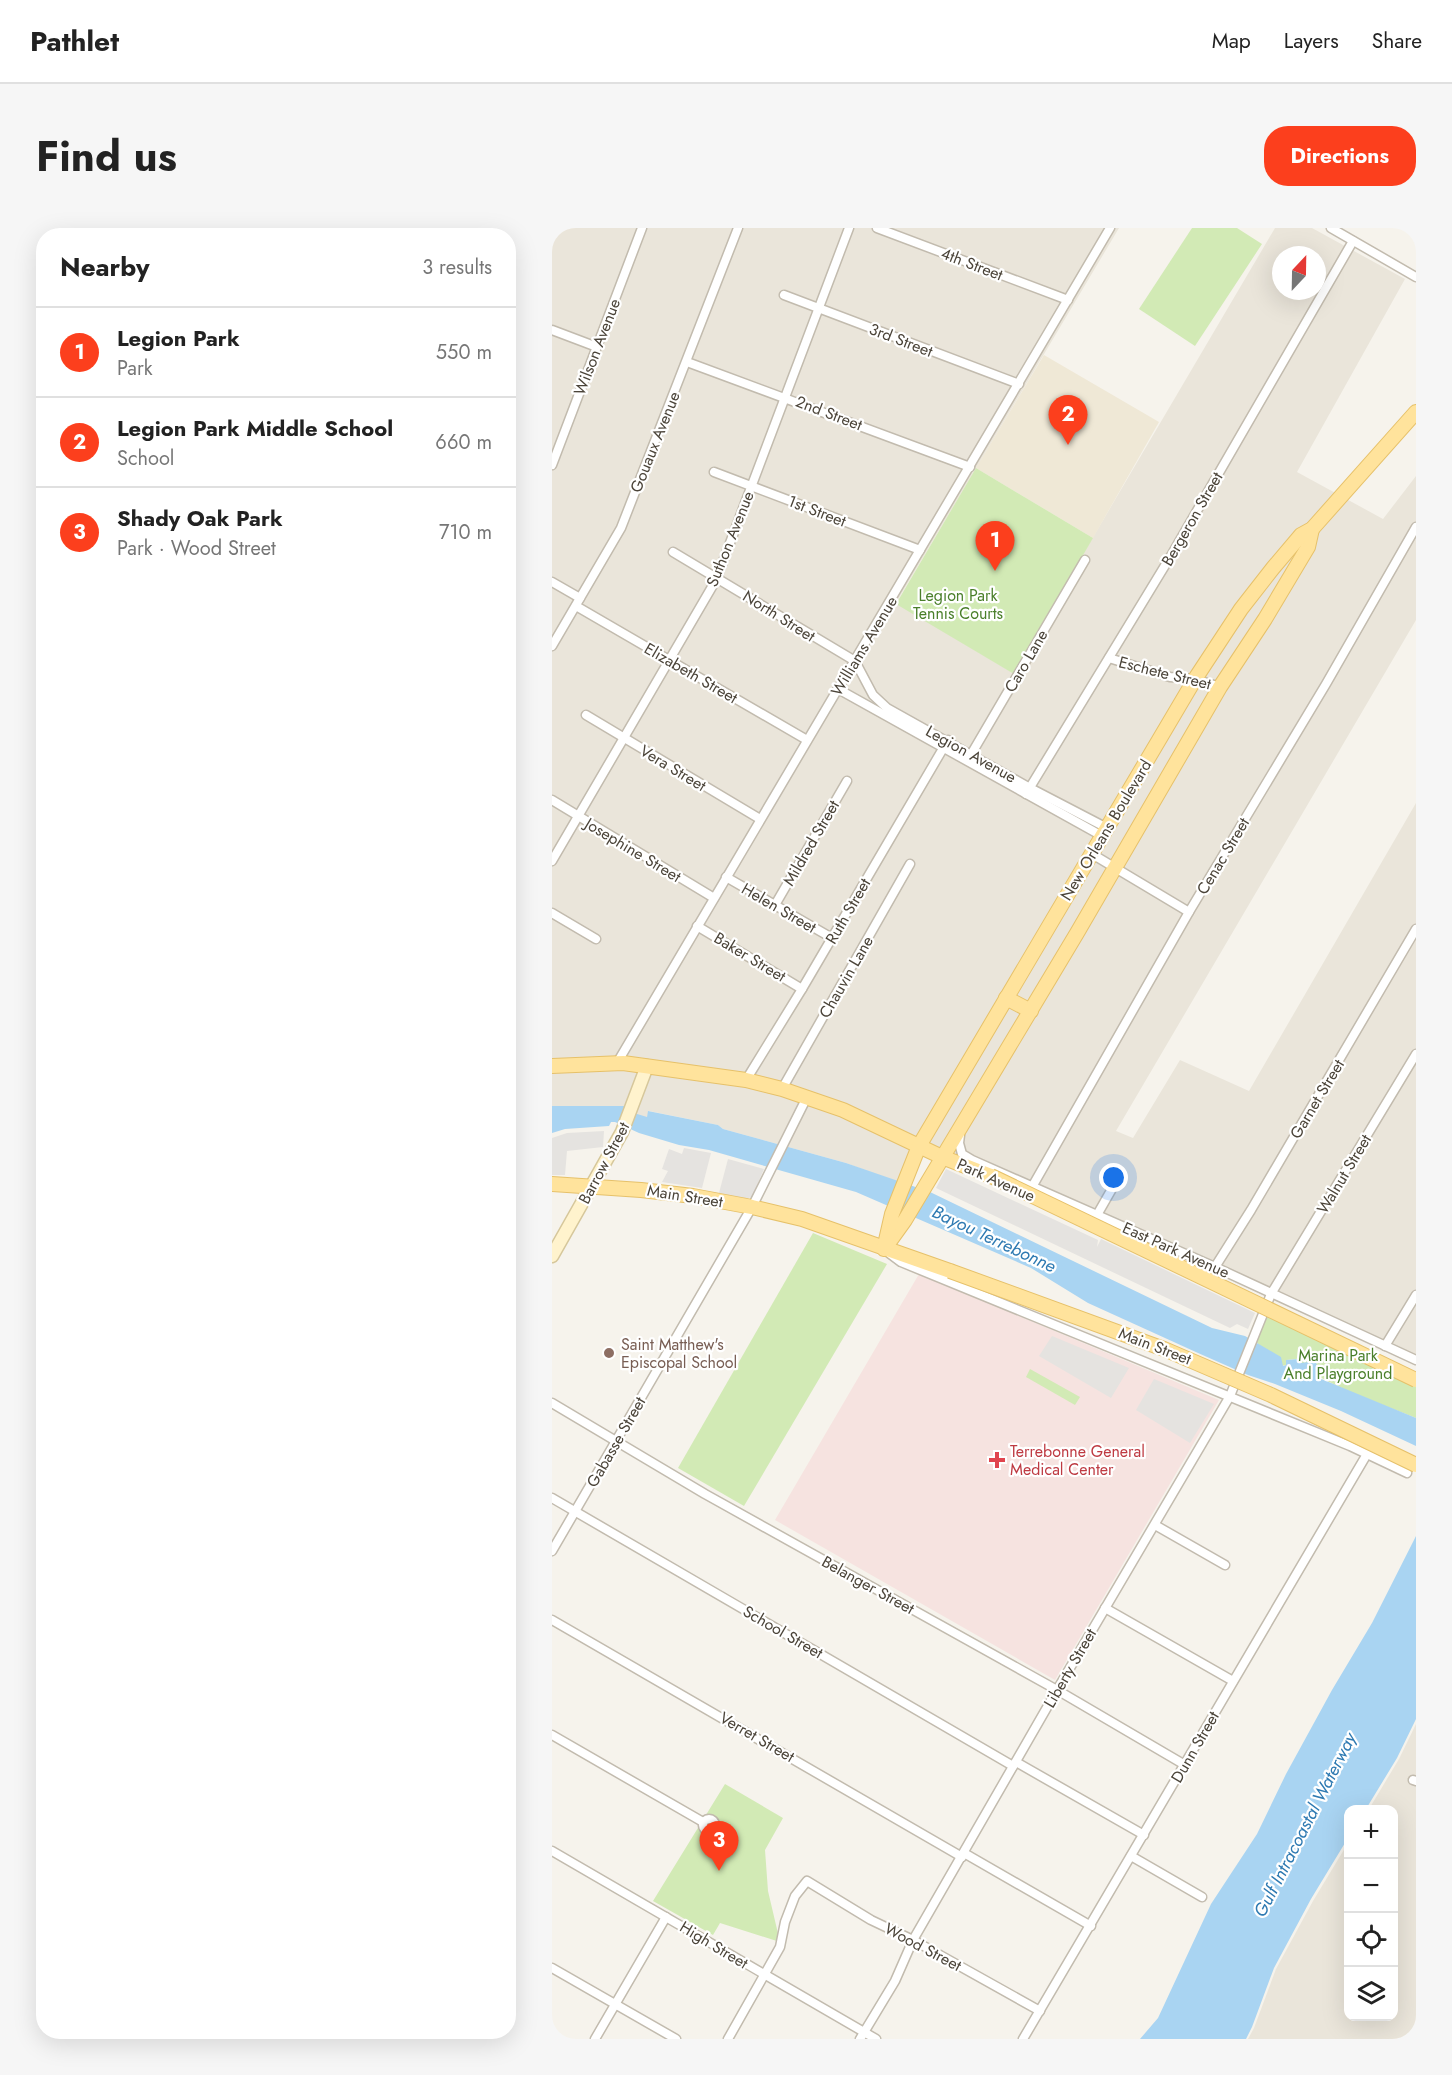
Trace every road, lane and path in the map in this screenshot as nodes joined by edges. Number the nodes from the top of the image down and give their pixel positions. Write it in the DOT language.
graph roads {
  1 [pos="642,228"];
  2 [pos="738,228"];
  3 [pos="849,228"];
  4 [pos="877,228"];
  5 [pos="1110,228"];
  6 [pos="1331,228"];
  7 [pos="1353,241"];
  8 [pos="1416,277"];
  9 [pos="784,295"];
  10 [pos="1068,300"];
  11 [pos="819,308"];
  12 [pos="552,330"];
  13 [pos="597,347"];
  14 [pos="687,362"];
  15 [pos="1018,384"];
  16 [pos="786,397"];
  17 [pos="1416,412"];
  18 [pos="552,465"];
  19 [pos="970,467"];
  20 [pos="714,472"];
  21 [pos="752,486"];
  22 [pos="1416,527"];
  23 [pos="1312,529"];
  24 [pos="920,550"];
  25 [pos="674,552"];
  26 [pos="1085,560"];
  27 [pos="717,577"];
  28 [pos="552,582"];
  29 [pos="578,602"];
  30 [pos="552,646"];
  31 [pos="1109,658"];
  32 [pos="668,660"];
  33 [pos="855,661"];
  34 [pos="1195,679"];
  35 [pos="1220,687"];
  36 [pos="838,689"];
  37 [pos="890,714"];
  38 [pos="586,715"];
  39 [pos="624,737"];
  40 [pos="807,740"];
  41 [pos="945,744"];
  42 [pos="969,758"];
  43 [pos="847,781"];
  44 [pos="1028,791"];
  45 [pos="552,801"];
  46 [pos="578,816"];
  47 [pos="760,819"];
  48 [pos="1105,832"];
  49 [pos="1092,854"];
  50 [pos="552,861"];
  51 [pos="910,864"];
  52 [pos="1115,868"];
  53 [pos="726,877"];
  54 [pos="714,898"];
  55 [pos="775,905"];
  56 [pos="1189,912"];
  57 [pos="552,913"];
  58 [pos="697,926"];
  59 [pos="1416,929"];
  60 [pos="832,938"];
  61 [pos="596,939"];
  62 [pos="802,989"];
  63 [pos="1006,998"];
  64 [pos="1031,1011"];
  65 [pos="1416,1054"];
  66 [pos="617,1063"];
  67 [pos="552,1066"];
  68 [pos="648,1066"];
  69 [pos="746,1080"];
  70 [pos="782,1089"];
  71 [pos="807,1097"];
  72 [pos="962,1126"];
  73 [pos="919,1146"];
  74 [pos="942,1157"];
  75 [pos="552,1184"];
  76 [pos="593,1186"];
  77 [pos="1032,1187"];
  78 [pos="1113,1187"];
  79 [pos="752,1208"];
  80 [pos="1097,1215"];
  81 [pos="898,1217"];
  82 [pos="884,1249"];
  83 [pos="552,1256"];
  84 [pos="1215,1267"];
  85 [pos="1271,1294"];
  86 [pos="1416,1295"];
  87 [pos="1385,1347"];
  88 [pos="1416,1360"];
  89 [pos="1416,1380"];
  90 [pos="1230,1396"];
  91 [pos="552,1403"];
  92 [pos="618,1441"];
  93 [pos="1367,1454"];
  94 [pos="1412,1469"];
  95 [pos="552,1498"];
  96 [pos="576,1511"];
  97 [pos="1155,1525"];
  98 [pos="552,1551"];
  99 [pos="1225,1565"];
  100 [pos="1105,1608"];
  101 [pos="552,1620"];
  102 [pos="1233,1680"];
  103 [pos="1057,1690"];
  104 [pos="552,1735"];
  105 [pos="1015,1764"];
  106 [pos="1185,1765"];
  107 [pos="703,1822"];
  108 [pos="1144,1835"];
  109 [pos="552,1851"];
  110 [pos="963,1855"];
  111 [pos="1131,1856"];
  112 [pos="1202,1897"];
  113 [pos="666,1917"];
  114 [pos="1090,1926"];
  115 [pos="913,1940"];
  116 [pos="552,1968"];
  117 [pos="765,1975"];
  118 [pos="614,2004"];
  119 [pos="1040,2011"];
  120 [pos="862,2035"];
  121 [pos="595,2039"];
  122 [pos="676,2039"];
  123 [pos="728,2039"];
  124 [pos="876,2039"];
  125 [pos="1023,2039"];
  1 -- 13 [label="street, Wilson Avenue"];
  2 -- 14 [label="street, Gouaux Avenue"];
  3 -- 11 [label="street, Suthon Avenue"];
  4 -- 10 [label="street, 4th Street"];
  5 -- 10 [label="street, Williams Avenue"];
  6 -- 7 [label="street"];
  7 -- 8 [label="street"];
  7 -- 31 [label="street, Bergeron Street"];
  9 -- 11 [label="street, 3rd Street"];
  10 -- 15 [label="street, Williams Avenue"];
  11 -- 15 [label="street, 3rd Street"];
  11 -- 16 [label="street, Suthon Avenue"];
  12 -- 13 [label="street"];
  13 -- 18 [label="street, Wilson Avenue"];
  14 -- 16 [label="street, 2nd Street"];
  14 -- 29 [label="street, Gouaux Avenue"];
  15 -- 19 [label="street, Williams Avenue"];
  16 -- 19 [label="street, 2nd Street"];
  16 -- 21 [label="street, Suthon Avenue"];
  17 -- 23 [label="main road, New Orleans Boulevard"];
  19 -- 24 [label="street, Williams Avenue"];
  20 -- 21 [label="street, 1st Street"];
  21 -- 24 [label="street, 1st Street"];
  21 -- 27 [label="street, Suthon Avenue"];
  22 -- 56 [label="street, Cenac Street"];
  23 -- 34 [label="main road, New Orleans Boulevard"];
  23 -- 35 [label="main road, New Orleans Boulevard"];
  24 -- 33 [label="street, Williams Avenue"];
  25 -- 27 [label="street, North Street"];
  26 -- 42 [label="street, Caro Lane"];
  27 -- 32 [label="street, Suthon Avenue"];
  27 -- 33 [label="street, North Street"];
  28 -- 29 [label="street, Elizabeth Street"];
  29 -- 30 [label="street, Gouaux Avenue"];
  29 -- 32 [label="street, Elizabeth Street"];
  31 -- 34 [label="street, Eschete Street"];
  31 -- 44 [label="street, Bergeron Street"];
  32 -- 39 [label="street, Suthon Avenue"];
  32 -- 40 [label="street, Elizabeth Street"];
  33 -- 36 [label="street, Williams Avenue"];
  33 -- 37 [label="street, Legion Avenue"];
  34 -- 35 [label="street, Eschete Street"];
  34 -- 48 [label="main road, New Orleans Boulevard"];
  35 -- 52 [label="main road, New Orleans Boulevard"];
  36 -- 37 [label="street, Legion Avenue"];
  36 -- 40 [label="street, Williams Avenue"];
  37 -- 41 [label="street, Legion Avenue"];
  38 -- 39 [label="street, Vera Street"];
  39 -- 46 [label="street, Suthon Avenue"];
  39 -- 47 [label="street, Vera Street"];
  40 -- 47 [label="street, Williams Avenue"];
  41 -- 42 [label="street, Legion Avenue"];
  41 -- 60 [label="street, Ruth Street"];
  42 -- 44 [label="street, Legion Avenue"];
  43 -- 55 [label="street, Mildred Street"];
  44 -- 48 [label="street, Legion Avenue"];
  45 -- 46 [label="street, Josephine Street"];
  46 -- 50 [label="street, Suthon Avenue"];
  46 -- 54 [label="street, Josephine Street"];
  47 -- 53 [label="street, Williams Avenue"];
  48 -- 49 [label="main road, New Orleans Boulevard"];
  49 -- 52 [label="street"];
  49 -- 63 [label="main road, New Orleans Boulevard"];
  51 -- 70 [label="street, Chauvin Lane"];
  52 -- 56 [label="street"];
  52 -- 64 [label="main road, New Orleans Boulevard"];
  53 -- 54 [label="street, Williams Avenue"];
  53 -- 55 [label="street, Helen Street"];
  54 -- 58 [label="street, Williams Avenue"];
  55 -- 60 [label="street, Helen Street"];
  56 -- 77 [label="street, Cenac Street"];
  57 -- 61 [label="street"];
  58 -- 62 [label="street, Baker Street"];
  58 -- 66 [label="street, Williams Avenue"];
  59 -- 84 [label="street, Garnet Street"];
  60 -- 62 [label="street, Ruth Street"];
  62 -- 69 [label="street, Ruth Street"];
  63 -- 64 [label="main road"];
  63 -- 73 [label="main road, New Orleans Boulevard"];
  64 -- 72 [label="main road, New Orleans Boulevard"];
  65 -- 85 [label="street, Walnut Street"];
  66 -- 67 [label="main road, Park Avenue"];
  66 -- 68 [label="main road, Park Avenue"];
  68 -- 69 [label="main road, Park Avenue"];
  68 -- 76 [label="main road, Barrow Street"];
  69 -- 70 [label="main road, Park Avenue"];
  70 -- 71 [label="main road, Park Avenue"];
  71 -- 73 [label="main road, Park Avenue"];
  71 -- 79 [label="street, Gabasse Street"];
  72 -- 74 [label="main road, New Orleans Boulevard"];
  72 -- 77 [label="street, East Park Avenue"];
  73 -- 74 [label="main road, Park Avenue"];
  73 -- 81 [label="main road, New Orleans Boulevard"];
  74 -- 81 [label="main road, New Orleans Boulevard"];
  74 -- 89 [label="main road, Park Avenue, bridge"];
  75 -- 76 [label="main road, Main Street"];
  76 -- 79 [label="main road, Main Street"];
  76 -- 83 [label="main road, Barrow Street"];
  77 -- 80 [label="street, East Park Avenue"];
  78 -- 80 [label="street"];
  79 -- 82 [label="main road, Main Street"];
  79 -- 92 [label="street, Gabasse Street"];
  80 -- 84 [label="street, East Park Avenue"];
  81 -- 82 [label="main road"];
  82 -- 90 [label="street, Main Street"];
  82 -- 94 [label="main road, Main Street, bridge"];
  84 -- 85 [label="street, East Park Avenue"];
  85 -- 87 [label="street, East Park Avenue"];
  85 -- 90 [label="street, Liberty Street"];
  86 -- 87 [label="street"];
  87 -- 88 [label="street, East Park Avenue"];
  90 -- 93 [label="street, Main Street"];
  90 -- 97 [label="street, Liberty Street"];
  91 -- 92 [label="street, Belanger Street"];
  92 -- 96 [label="street, Gabasse Street"];
  92 -- 103 [label="street, Belanger Street"];
  93 -- 94 [label="street, Main Street"];
  93 -- 102 [label="street, Dunn Street"];
  95 -- 96 [label="street, School Street"];
  96 -- 98 [label="street, Gabasse Street"];
  96 -- 105 [label="street, School Street"];
  97 -- 99 [label="street"];
  97 -- 100 [label="street, Liberty Street"];
  100 -- 102 [label="street"];
  100 -- 103 [label="street, Liberty Street"];
  101 -- 110 [label="street, Verret Street"];
  102 -- 106 [label="street, Dunn Street"];
  103 -- 105 [label="street, Liberty Street"];
  103 -- 106 [label="street, Belanger Street"];
  104 -- 107 [label="street"];
  105 -- 108 [label="street, School Street"];
  105 -- 110 [label="street, Liberty Street"];
  106 -- 108 [label="street, Dunn Street"];
  108 -- 111 [label="street, Dunn Street"];
  109 -- 113 [label="street, High Street"];
  110 -- 114 [label="street, Verret Street"];
  110 -- 115 [label="street, Liberty Street"];
  111 -- 112 [label="street"];
  111 -- 114 [label="street, Dunn Street"];
  113 -- 117 [label="street, High Street"];
  113 -- 118 [label="street"];
  114 -- 119 [label="street, Dunn Street"];
  115 -- 117 [label="street, Wood Street"];
  115 -- 119 [label="street, Wood Street"];
  115 -- 120 [label="street, Liberty Street"];
  116 -- 118 [label="street"];
  117 -- 120 [label="street, High Street"];
  117 -- 123 [label="street"];
  118 -- 121 [label="street"];
  118 -- 122 [label="street"];
  119 -- 125 [label="street, Dunn Street"];
  120 -- 124 [label="street, High Street"];
}
